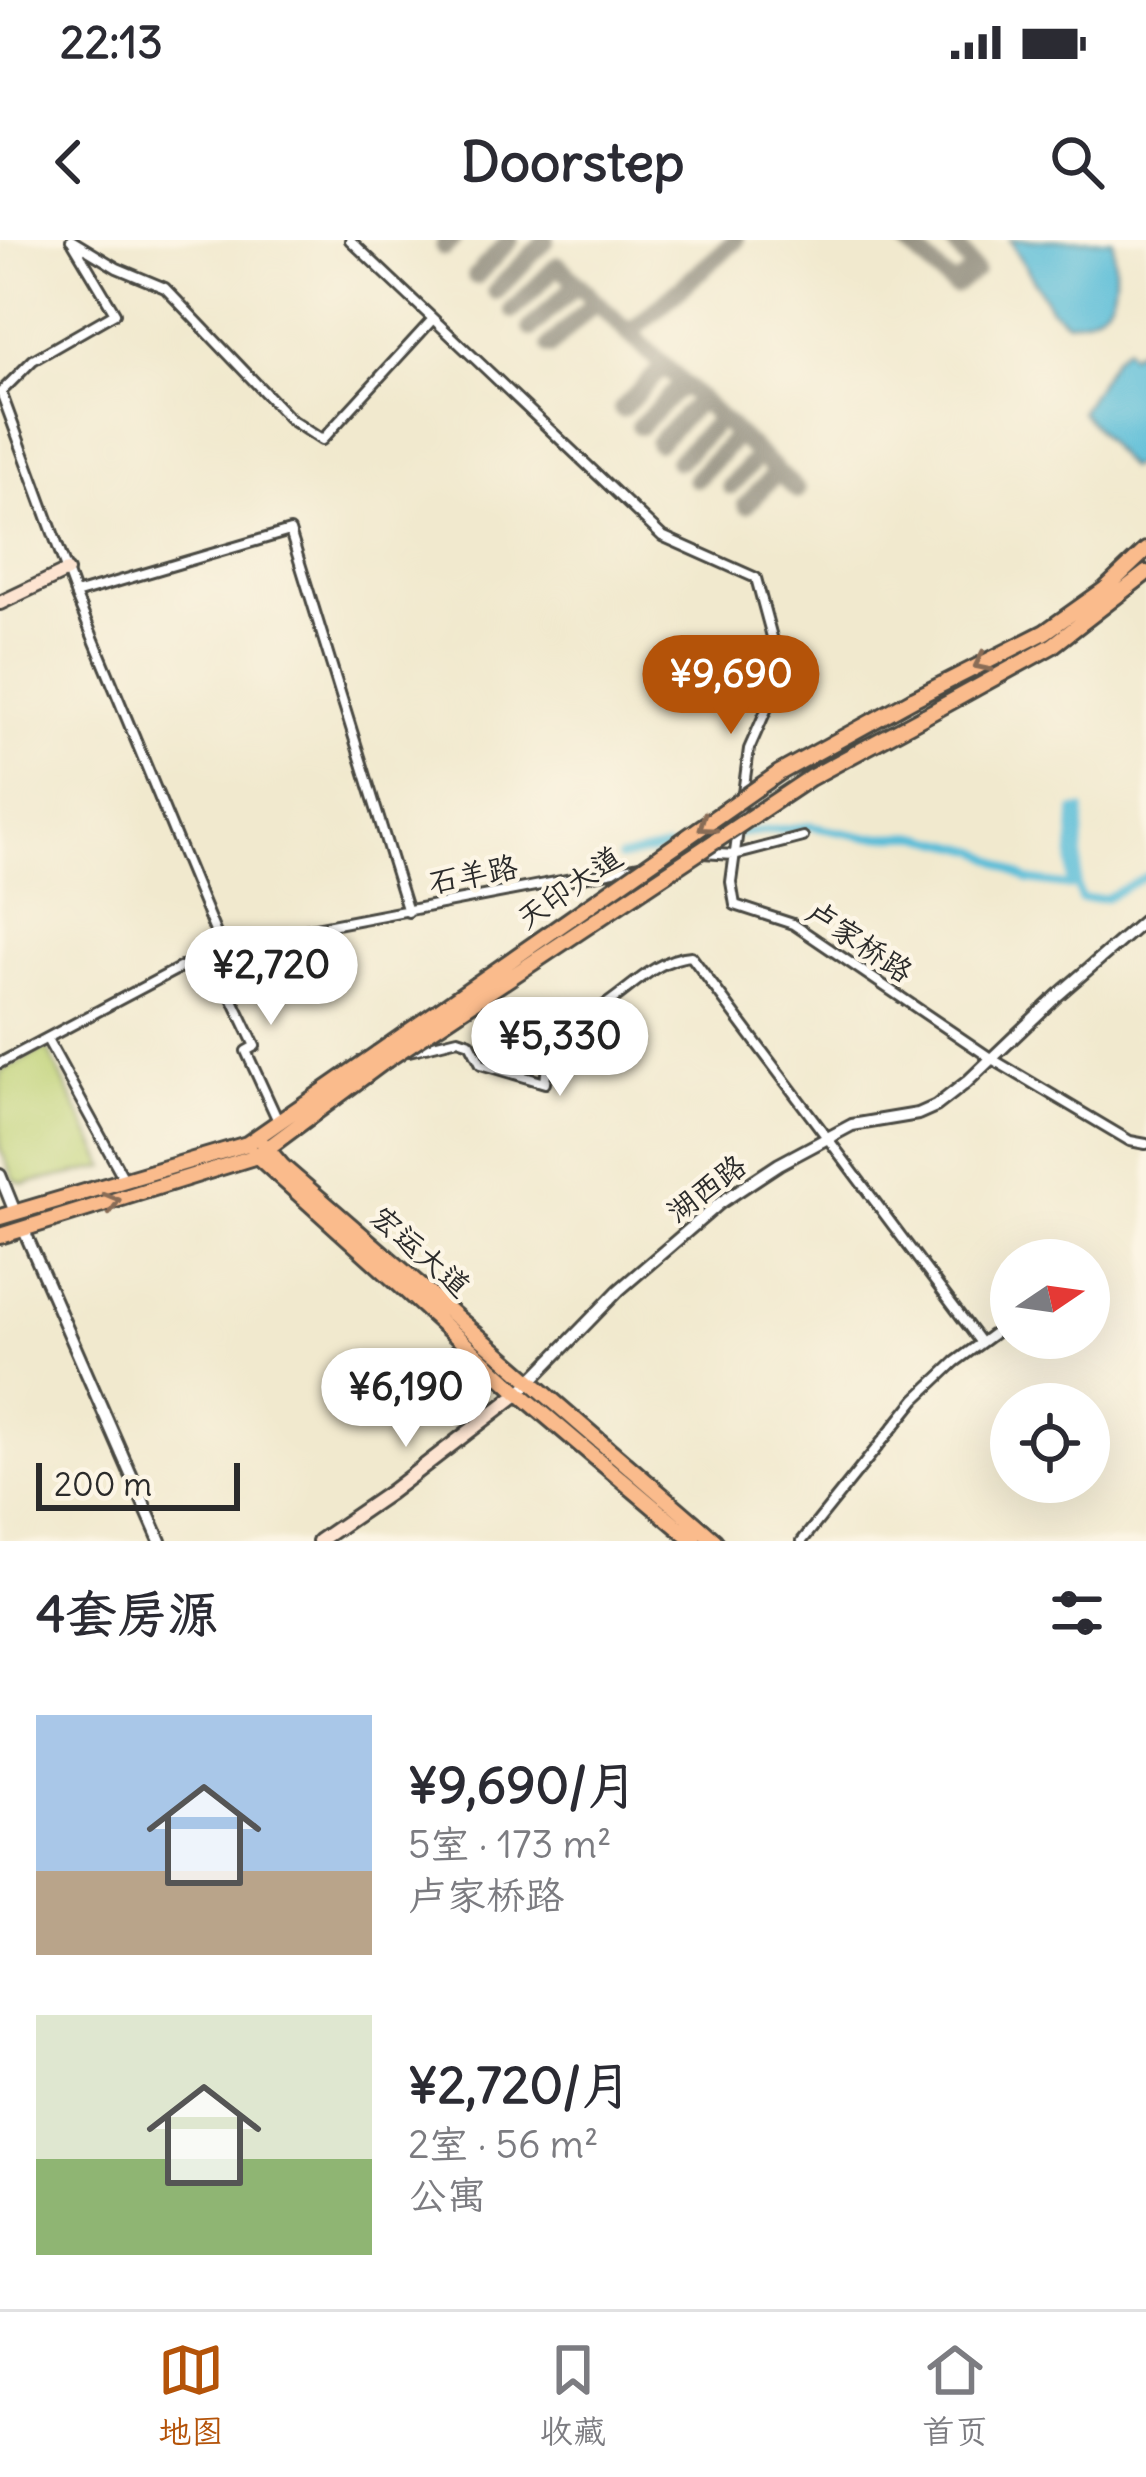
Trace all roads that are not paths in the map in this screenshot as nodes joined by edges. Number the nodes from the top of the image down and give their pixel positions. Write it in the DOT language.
graph roads {
  1 [pos="350,240"];
  2 [pos="434,319"];
  3 [pos="1,393"];
  4 [pos="1146,550"];
  5 [pos="68,571"];
  6 [pos="1146,573"];
  7 [pos="75,594"];
  8 [pos="0,603"];
  9 [pos="803,837"];
  10 [pos="734,855"];
  11 [pos="408,912"];
  12 [pos="1146,919"];
  13 [pos="221,946"];
  14 [pos="210,952"];
  15 [pos="47,1038"];
  16 [pos="382,1057"];
  17 [pos="992,1059"];
  18 [pos="0,1063"];
  19 [pos="280,1124"];
  20 [pos="827,1137"];
  21 [pos="1146,1144"];
  22 [pos="258,1147"];
  23 [pos="0,1175"];
  24 [pos="124,1180"];
  25 [pos="7,1214"];
  26 [pos="23,1228"];
  27 [pos="0,1236"];
  28 [pos="990,1336"];
  29 [pos="981,1342"];
  30 [pos="524,1387"];
  31 [pos="160,1541"];
  32 [pos="319,1541"];
  33 [pos="694,1541"];
  34 [pos="715,1541"];
  35 [pos="802,1541"];
  1 -- 2 [label="street, 卢家桥路"];
  2 -- 3 [label="street"];
  2 -- 10 [label="street, 卢家桥路"];
  3 -- 5 [label="street"];
  4 -- 16 [label="main road, 天印大道, one-way, bridge"];
  5 -- 7 [label="street"];
  5 -- 8 [label="main road"];
  6 -- 16 [label="main road, 天印大道, bridge"];
  7 -- 11 [label="street"];
  7 -- 13 [label="street"];
  9 -- 10 [label="street, 石羊路"];
  10 -- 11 [label="street, 石羊路"];
  10 -- 17 [label="street, 卢家桥路"];
  11 -- 13 [label="street, 石羊路"];
  12 -- 17 [label="street, 湖西路"];
  13 -- 14 [label="street, 石羊路"];
  14 -- 15 [label="street, 石羊路"];
  14 -- 19 [label="street"];
  15 -- 18 [label="street, 石羊路"];
  15 -- 24 [label="street"];
  16 -- 19 [label="main road, 天印大道"];
  16 -- 20 [label="street"];
  16 -- 22 [label="main road, 天印大道"];
  17 -- 20 [label="street, 湖西路"];
  17 -- 21 [label="street, 卢家桥路"];
  19 -- 22 [label="main road, 天印大道"];
  20 -- 29 [label="street"];
  20 -- 30 [label="street, 湖西路"];
  22 -- 24 [label="main road, 天印大道"];
  26 -- 22 [label="main road, 天印大道, one-way"];
  22 -- 30 [label="main road, 宏运大道"];
  23 -- 25 [label="street"];
  24 -- 25 [label="main road, 天印大道"];
  26 -- 27 [label="main road, 天印大道"];
  26 -- 31 [label="street"];
  28 -- 29 [label="street"];
  29 -- 35 [label="street"];
  30 -- 32 [label="main road, 湖西路"];
  30 -- 33 [label="main road, 宏运大道"];
  30 -- 34 [label="main road, 宏运大道"];
}
